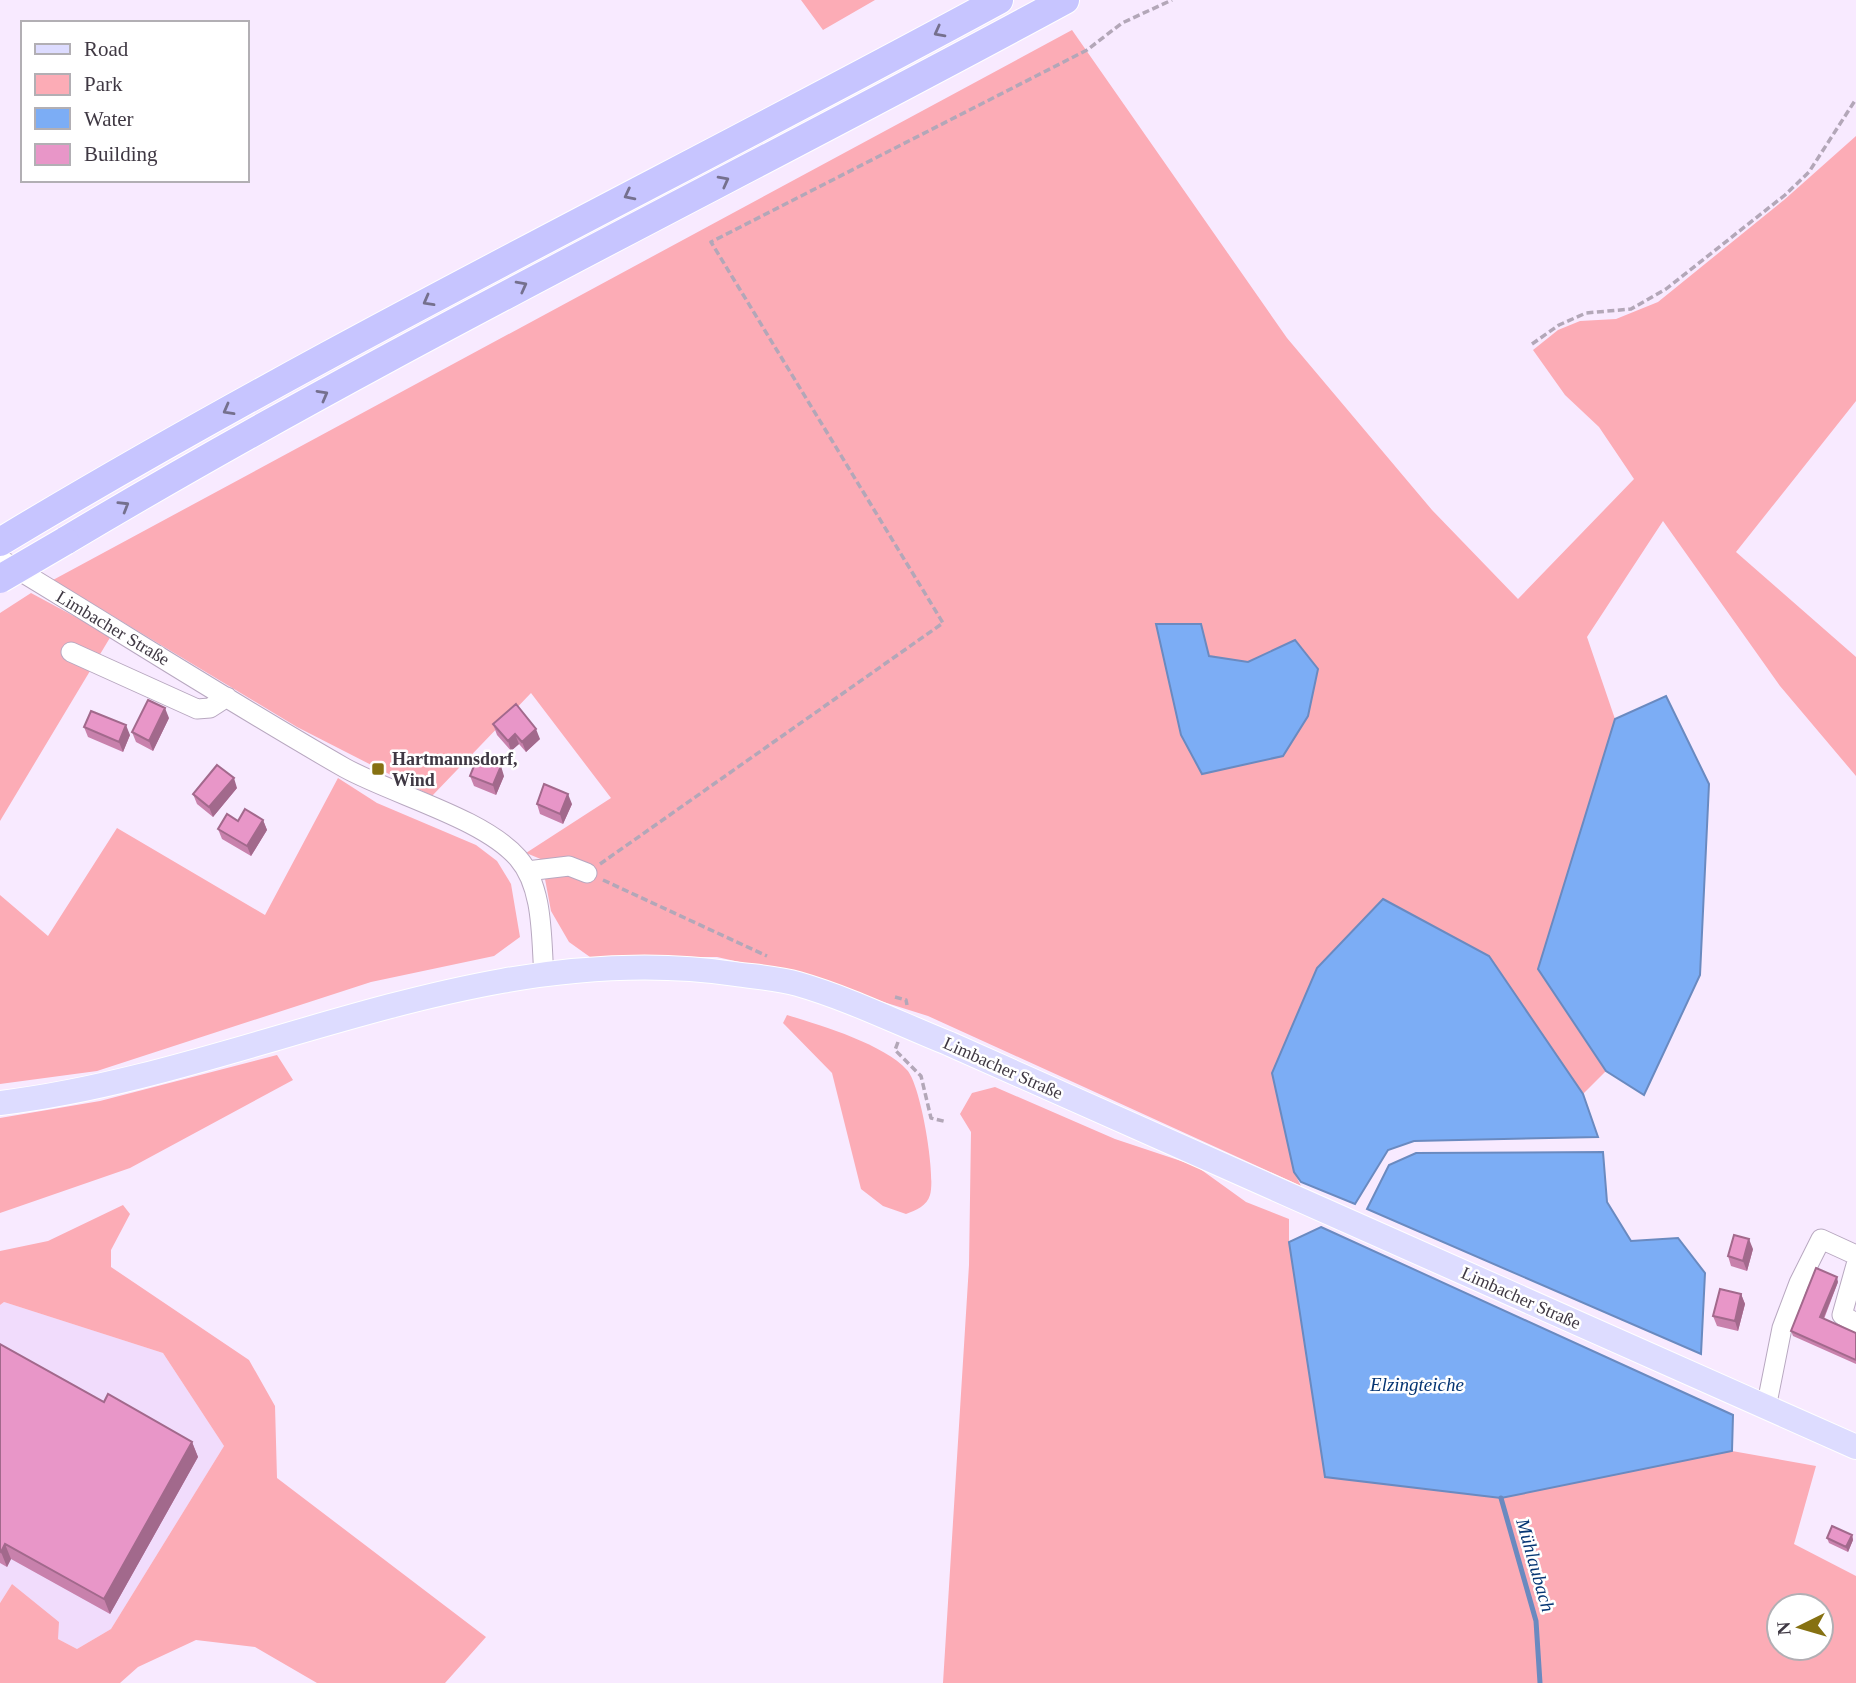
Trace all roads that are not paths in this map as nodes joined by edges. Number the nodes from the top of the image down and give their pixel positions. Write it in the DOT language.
graph roads {
  1 [pos="999,0"];
  2 [pos="1065,0"];
  3 [pos="0,542"];
  4 [pos="0,559"];
  5 [pos="0,579"];
  6 [pos="71,652"];
  7 [pos="227,697"];
  8 [pos="527,871"];
  9 [pos="587,873"];
  10 [pos="544,975"];
  11 [pos="0,1103"];
  12 [pos="1856,1255"];
  13 [pos="1856,1265"];
  14 [pos="1856,1323"];
  15 [pos="1766,1408"];
  16 [pos="1855,1444"];
  1 -- 3 [label="highway, one-way"];
  5 -- 2 [label="highway, one-way, bridge"];
  4 -- 7 [label="street, Limbacher Straße"];
  6 -- 7 [label="street, Limbacher Straße"];
  7 -- 8 [label="street, Limbacher Straße"];
  8 -- 9 [label="street"];
  8 -- 10 [label="street, Limbacher Straße"];
  10 -- 11 [label="main road"];
  10 -- 15 [label="main road, Limbacher Straße"];
  12 -- 15 [label="street"];
  13 -- 14 [label="street"];
  15 -- 16 [label="main road, Limbacher Straße"];
}
